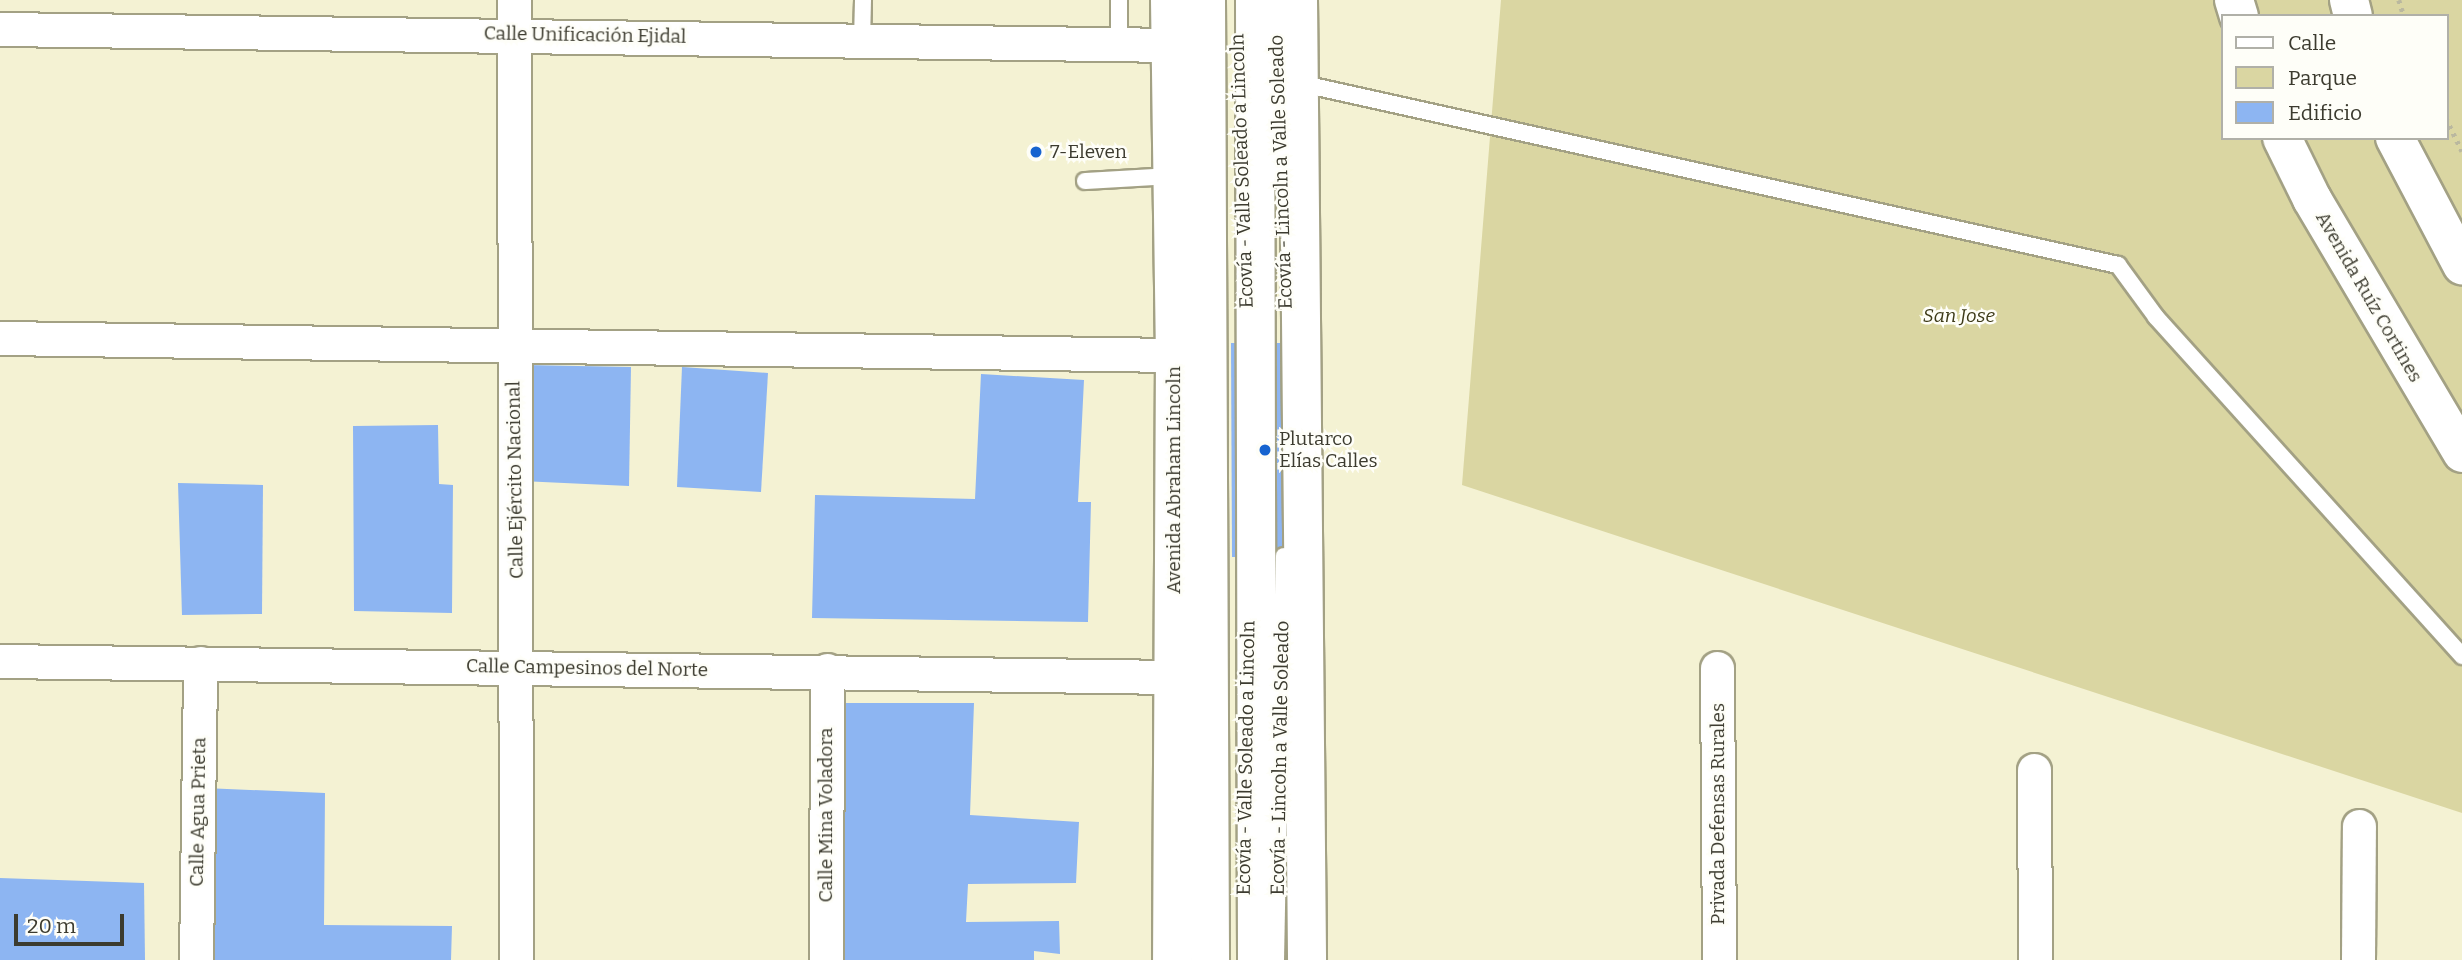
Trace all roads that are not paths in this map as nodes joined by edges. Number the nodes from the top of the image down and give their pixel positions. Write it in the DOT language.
graph roads {
  1 [pos="514,0"];
  2 [pos="863,0"];
  3 [pos="1119,0"];
  4 [pos="1170,0"];
  5 [pos="1206,0"];
  6 [pos="1274,0"];
  7 [pos="1298,0"];
  8 [pos="1246,14"];
  9 [pos="0,29"];
  10 [pos="514,33"];
  11 [pos="862,41"];
  12 [pos="1119,43"];
  13 [pos="1170,46"];
  14 [pos="1300,83"];
  15 [pos="2283,140"];
  16 [pos="2396,140"];
  17 [pos="1172,176"];
  18 [pos="1085,181"];
  19 [pos="2462,265"];
  20 [pos="0,338"];
  21 [pos="1249,343"];
  22 [pos="1288,343"];
  23 [pos="513,348"];
  24 [pos="1175,355"];
  25 [pos="2462,453"];
  26 [pos="1250,556"];
  27 [pos="1284,556"];
  28 [pos="2462,656"];
  29 [pos="0,661"];
  30 [pos="200,663"];
  31 [pos="519,668"];
  32 [pos="1717,668"];
  33 [pos="827,670"];
  34 [pos="1174,677"];
  35 [pos="2034,770"];
  36 [pos="2359,826"];
  37 [pos="196,960"];
  38 [pos="516,960"];
  39 [pos="826,960"];
  40 [pos="1172,960"];
  41 [pos="1210,960"];
  42 [pos="1242,960"];
  43 [pos="1257,960"];
  44 [pos="1276,960"];
  45 [pos="1307,960"];
  46 [pos="1719,960"];
  47 [pos="2035,960"];
  48 [pos="2358,960"];
  1 -- 10 [label="street, Calle Ejército Nacional"];
  2 -- 11 [label="lane"];
  3 -- 12 [label="lane"];
  4 -- 13 [label="main road, Avenida Abraham Lincoln"];
  5 -- 41 [label="main road"];
  6 -- 22 [label="lane, Ecovía - Lincoln a Valle Soleado"];
  7 -- 14 [label="main road"];
  8 -- 21 [label="lane, Ecovía - Valle Soleado a Lincoln"];
  8 -- 43 [label="main road"];
  9 -- 10 [label="street, Calle Unificación Ejidal"];
  10 -- 11 [label="street, Calle Unificación Ejidal"];
  10 -- 23 [label="street, Calle Ejército Nacional"];
  11 -- 12 [label="street, Calle Unificación Ejidal"];
  12 -- 13 [label="street, Calle Unificación Ejidal"];
  13 -- 17 [label="main road, Avenida Abraham Lincoln"];
  14 -- 28 [label="lane"];
  14 -- 45 [label="main road"];
  15 -- 25 [label="main road, Avenida Ruíz Cortines"];
  16 -- 19 [label="main road"];
  17 -- 18 [label="lane"];
  17 -- 24 [label="main road, Avenida Abraham Lincoln"];
  20 -- 23 [label="street"];
  23 -- 24 [label="street"];
  23 -- 31 [label="street, Calle Ejército Nacional"];
  24 -- 34 [label="main road, Avenida Abraham Lincoln"];
  26 -- 42 [label="lane, Ecovía - Valle Soleado a Lincoln"];
  27 -- 44 [label="lane, Ecovía - Lincoln a Valle Soleado"];
  29 -- 30 [label="street, Calle Campesinos del Norte"];
  30 -- 31 [label="street, Calle Campesinos del Norte"];
  30 -- 37 [label="street, Calle Agua Prieta"];
  31 -- 33 [label="street, Calle Campesinos del Norte"];
  31 -- 38 [label="street, Calle Ejército Nacional"];
  32 -- 46 [label="street, Privada Defensas Rurales"];
  33 -- 34 [label="street, Calle Campesinos del Norte"];
  33 -- 39 [label="street, Calle Mina Voladora"];
  34 -- 40 [label="main road, Avenida Abraham Lincoln"];
  35 -- 47 [label="street"];
  36 -- 48 [label="street"];
}
